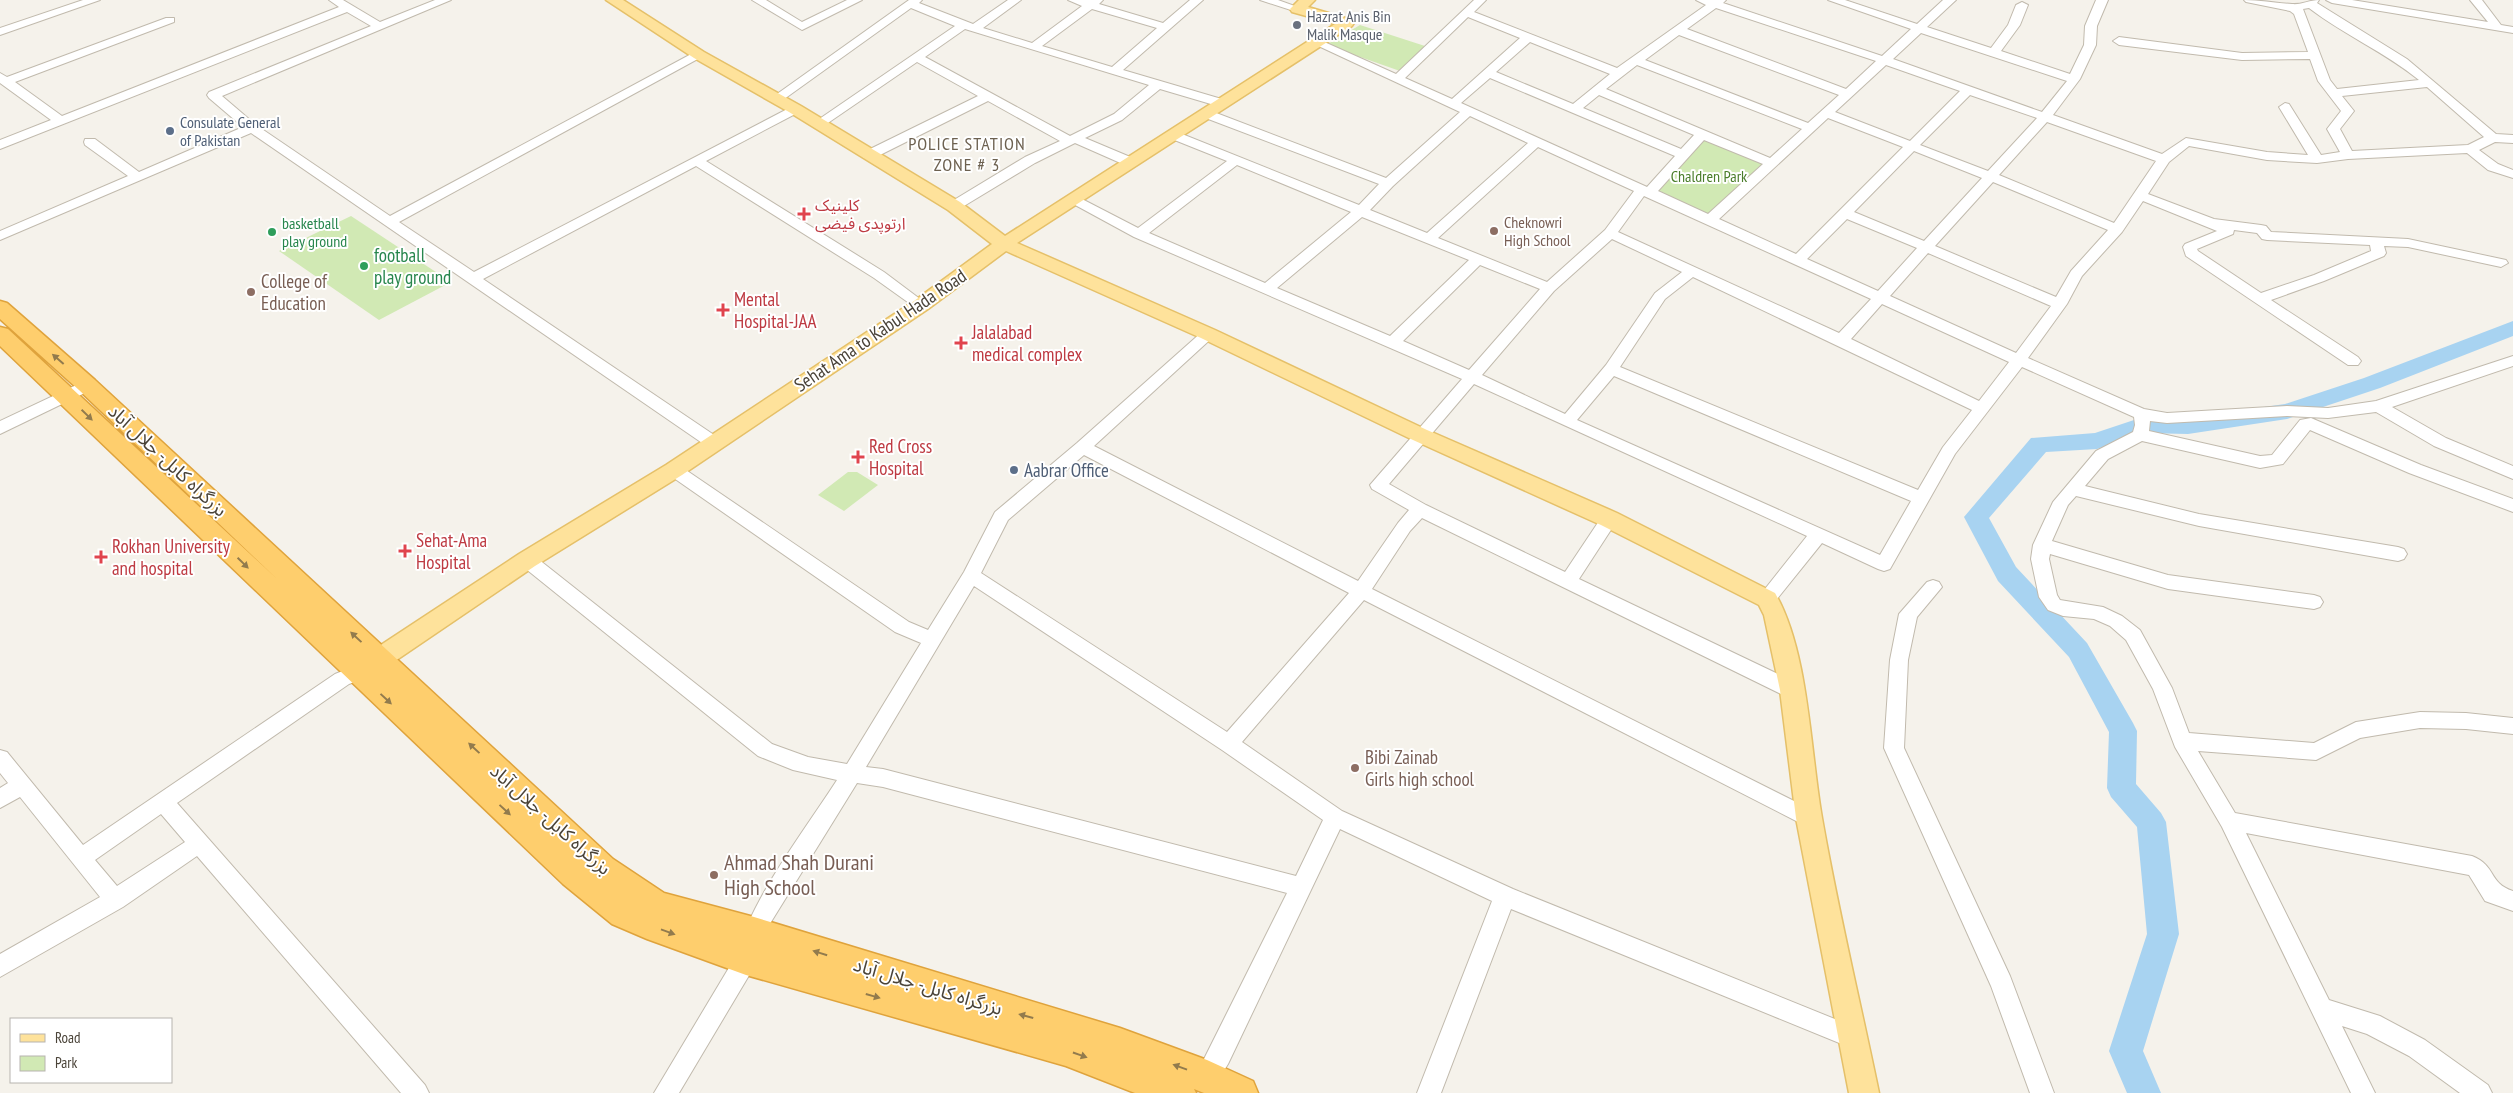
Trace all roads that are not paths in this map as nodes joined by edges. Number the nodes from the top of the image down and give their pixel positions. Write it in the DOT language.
graph roads {
  1 [pos="94,0"];
  2 [pos="336,0"];
  3 [pos="445,0"];
  4 [pos="613,0"];
  5 [pos="758,0"];
  6 [pos="856,0"];
  7 [pos="1015,0"];
  8 [pos="1074,0"];
  9 [pos="1197,0"];
  10 [pos="1266,0"];
  11 [pos="1480,0"];
  12 [pos="1702,0"];
  13 [pos="1834,0"];
  14 [pos="1950,0"];
  15 [pos="2102,0"];
  16 [pos="2250,0"];
  17 [pos="2332,0"];
  18 [pos="2476,0"];
  19 [pos="913,2"];
  20 [pos="1093,2"];
  21 [pos="1718,2"];
  22 [pos="2312,2"];
  23 [pos="1303,5"];
  24 [pos="2022,5"];
  25 [pos="348,8"];
  26 [pos="2294,8"];
  27 [pos="1468,13"];
  28 [pos="170,20"];
  29 [pos="378,26"];
  30 [pos="1165,27"];
  31 [pos="968,28"];
  32 [pos="1919,28"];
  33 [pos="2498,28"];
  34 [pos="1678,30"];
  35 [pos="2513,30"];
  36 [pos="0,32"];
  37 [pos="1528,37"];
  38 [pos="2119,41"];
  39 [pos="1318,43"];
  40 [pos="1033,47"];
  41 [pos="1993,53"];
  42 [pos="2315,54"];
  43 [pos="699,55"];
  44 [pos="918,58"];
  45 [pos="1635,60"];
  46 [pos="1884,60"];
  47 [pos="1114,71"];
  48 [pos="1488,72"];
  49 [pos="1618,72"];
  50 [pos="4,79"];
  51 [pos="1397,79"];
  52 [pos="2074,79"];
  53 [pos="1160,83"];
  54 [pos="2429,83"];
  55 [pos="1597,90"];
  56 [pos="1968,90"];
  57 [pos="2335,93"];
  58 [pos="1848,94"];
  59 [pos="988,96"];
  60 [pos="776,99"];
  61 [pos="1453,104"];
  62 [pos="2285,107"];
  63 [pos="1214,108"];
  64 [pos="1576,108"];
  65 [pos="795,110"];
  66 [pos="1468,111"];
  67 [pos="1826,114"];
  68 [pos="2045,117"];
  69 [pos="60,121"];
  70 [pos="818,124"];
  71 [pos="252,128"];
  72 [pos="1810,128"];
  73 [pos="1703,133"];
  74 [pos="1172,134"];
  75 [pos="2493,138"];
  76 [pos="2513,139"];
  77 [pos="1068,140"];
  78 [pos="90,142"];
  79 [pos="1535,143"];
  80 [pos="0,145"];
  81 [pos="1913,147"];
  82 [pos="2470,149"];
  83 [pos="868,154"];
  84 [pos="1684,155"];
  85 [pos="2348,155"];
  86 [pos="2164,159"];
  87 [pos="2317,159"];
  88 [pos="697,160"];
  89 [pos="1236,160"];
  90 [pos="1130,162"];
  91 [pos="1772,163"];
  92 [pos="2513,174"];
  93 [pos="1990,176"];
  94 [pos="137,177"];
  95 [pos="1388,183"];
  96 [pos="1645,192"];
  97 [pos="2139,195"];
  98 [pos="1073,200"];
  99 [pos="954,206"];
  100 [pos="1361,211"];
  101 [pos="1846,213"];
  102 [pos="391,221"];
  103 [pos="1709,221"];
  104 [pos="2209,222"];
  105 [pos="2117,229"];
  106 [pos="1610,233"];
  107 [pos="1139,234"];
  108 [pos="0,236"];
  109 [pos="1429,238"];
  110 [pos="2376,241"];
  111 [pos="1004,244"];
  112 [pos="1926,246"];
  113 [pos="1478,259"];
  114 [pos="1797,261"];
  115 [pos="2502,263"];
  116 [pos="1692,271"];
  117 [pos="474,278"];
  118 [pos="1549,288"];
  119 [pos="1267,289"];
  120 [pos="1879,298"];
  121 [pos="2258,299"];
  122 [pos="2060,304"];
  123 [pos="921,305"];
  124 [pos="0,308"];
  125 [pos="0,334"];
  126 [pos="1208,334"];
  127 [pos="1841,340"];
  128 [pos="1391,344"];
  129 [pos="2019,360"];
  130 [pos="2513,360"];
  131 [pos="2353,361"];
  132 [pos="1611,369"];
  133 [pos="1472,377"];
  134 [pos="76,390"];
  135 [pos="2378,406"];
  136 [pos="1980,408"];
  137 [pos="2141,414"];
  138 [pos="1567,422"];
  139 [pos="0,428"];
  140 [pos="1420,435"];
  141 [pos="2140,435"];
  142 [pos="714,442"];
  143 [pos="1083,447"];
  144 [pos="674,470"];
  145 [pos="2513,473"];
  146 [pos="2072,489"];
  147 [pos="1922,499"];
  148 [pos="2513,506"];
  149 [pos="1420,509"];
  150 [pos="1609,519"];
  151 [pos="1819,534"];
  152 [pos="2042,545"];
  153 [pos="2398,554"];
  154 [pos="527,560"];
  155 [pos="971,574"];
  156 [pos="1569,580"];
  157 [pos="1933,587"];
  158 [pos="1361,591"];
  159 [pos="1767,599"];
  160 [pos="2314,602"];
  161 [pos="931,639"];
  162 [pos="369,666"];
  163 [pos="1792,690"];
  164 [pos="2513,726"];
  165 [pos="2182,741"];
  166 [pos="1229,744"];
  167 [pos="0,758"];
  168 [pos="852,773"];
  169 [pos="22,785"];
  170 [pos="0,799"];
  171 [pos="163,802"];
  172 [pos="1335,817"];
  173 [pos="1809,818"];
  174 [pos="2230,821"];
  175 [pos="200,843"];
  176 [pos="81,858"];
  177 [pos="1301,887"];
  178 [pos="1504,896"];
  179 [pos="115,900"];
  180 [pos="2513,901"];
  181 [pos="750,946"];
  182 [pos="0,966"];
  183 [pos="2323,1009"];
  184 [pos="1854,1038"];
  185 [pos="1207,1077"];
  186 [pos="1162,1090"];
  187 [pos="417,1093"];
  188 [pos="666,1093"];
  189 [pos="1241,1093"];
  190 [pos="1429,1093"];
  191 [pos="1864,1093"];
  192 [pos="2042,1093"];
  193 [pos="2363,1093"];
  194 [pos="2480,1093"];
  1 -- 36 [label="street"];
  2 -- 25 [label="street"];
  3 -- 29 [label="street"];
  4 -- 43 [label="main road"];
  5 -- 6 [label="street"];
  7 -- 31 [label="street"];
  8 -- 20 [label="street"];
  9 -- 30 [label="street"];
  10 -- 23 [label="street"];
  11 -- 27 [label="street"];
  12 -- 21 [label="street"];
  13 -- 32 [label="street"];
  14 -- 32 [label="street"];
  15 -- 52 [label="street"];
  16 -- 26 [label="street"];
  17 -- 33 [label="street"];
  18 -- 33 [label="street"];
  19 -- 31 [label="street"];
  19 -- 60 [label="street"];
  20 -- 30 [label="street"];
  20 -- 40 [label="street"];
  21 -- 34 [label="street"];
  21 -- 46 [label="street"];
  22 -- 26 [label="street"];
  22 -- 54 [label="street"];
  23 -- 39 [label="main road, Sehat Ama to Kabul Hada Road"];
  24 -- 41 [label="street"];
  25 -- 29 [label="street"];
  25 -- 69 [label="street"];
  26 -- 42 [label="street"];
  27 -- 37 [label="street"];
  27 -- 51 [label="street"];
  28 -- 50 [label="street"];
  29 -- 71 [label="street"];
  30 -- 47 [label="street"];
  31 -- 40 [label="street"];
  31 -- 44 [label="street"];
  32 -- 41 [label="street"];
  32 -- 46 [label="street"];
  33 -- 35 [label="street"];
  34 -- 45 [label="street"];
  34 -- 58 [label="street"];
  37 -- 48 [label="street"];
  37 -- 49 [label="street"];
  38 -- 42 [label="street"];
  39 -- 51 [label="street"];
  39 -- 63 [label="main road, Sehat Ama to Kabul Hada Road"];
  40 -- 47 [label="street"];
  41 -- 52 [label="street"];
  42 -- 57 [label="street"];
  43 -- 60 [label="main road"];
  43 -- 102 [label="street"];
  44 -- 59 [label="street"];
  44 -- 70 [label="street"];
  45 -- 49 [label="street"];
  45 -- 72 [label="street"];
  46 -- 56 [label="street"];
  46 -- 58 [label="street"];
  47 -- 53 [label="street"];
  48 -- 61 [label="street"];
  48 -- 64 [label="street"];
  49 -- 55 [label="street"];
  50 -- 69 [label="street"];
  51 -- 61 [label="street"];
  52 -- 68 [label="street"];
  53 -- 63 [label="street"];
  53 -- 77 [label="street"];
  54 -- 57 [label="street"];
  54 -- 75 [label="street"];
  55 -- 64 [label="street"];
  55 -- 73 [label="street"];
  56 -- 68 [label="street"];
  56 -- 81 [label="street"];
  57 -- 85 [label="street"];
  58 -- 67 [label="street"];
  59 -- 77 [label="street"];
  59 -- 83 [label="street"];
  60 -- 65 [label="main road"];
  61 -- 66 [label="street"];
  62 -- 87 [label="street"];
  63 -- 74 [label="main road, Sehat Ama to Kabul Hada Road"];
  63 -- 95 [label="street"];
  64 -- 84 [label="street"];
  65 -- 70 [label="main road"];
  65 -- 88 [label="street"];
  66 -- 79 [label="street"];
  66 -- 95 [label="street"];
  67 -- 72 [label="street"];
  67 -- 81 [label="street"];
  68 -- 86 [label="street"];
  68 -- 93 [label="street"];
  69 -- 80 [label="street"];
  70 -- 83 [label="main road"];
  71 -- 94 [label="street"];
  71 -- 102 [label="street"];
  72 -- 91 [label="street"];
  73 -- 84 [label="street"];
  73 -- 91 [label="street"];
  74 -- 89 [label="street"];
  74 -- 90 [label="main road, Sehat Ama to Kabul Hada Road"];
  75 -- 76 [label="street"];
  75 -- 82 [label="street"];
  77 -- 90 [label="street"];
  77 -- 99 [label="street"];
  78 -- 94 [label="street"];
  79 -- 96 [label="street"];
  79 -- 109 [label="street"];
  81 -- 93 [label="street"];
  81 -- 101 [label="street"];
  82 -- 85 [label="street"];
  82 -- 92 [label="street"];
  83 -- 99 [label="main road"];
  84 -- 96 [label="street"];
  85 -- 87 [label="street"];
  86 -- 87 [label="street"];
  86 -- 97 [label="street"];
  88 -- 117 [label="street"];
  88 -- 123 [label="street"];
  89 -- 100 [label="street"];
  89 -- 107 [label="street"];
  90 -- 98 [label="main road, Sehat Ama to Kabul Hada Road"];
  91 -- 103 [label="street"];
  93 -- 105 [label="street"];
  93 -- 112 [label="street"];
  94 -- 108 [label="street"];
  95 -- 100 [label="street"];
  96 -- 103 [label="street"];
  96 -- 106 [label="street"];
  97 -- 104 [label="street"];
  97 -- 105 [label="street"];
  98 -- 107 [label="street"];
  98 -- 111 [label="main road, Sehat Ama to Kabul Hada Road"];
  99 -- 111 [label="main road"];
  100 -- 109 [label="street"];
  100 -- 119 [label="street"];
  101 -- 112 [label="street"];
  101 -- 114 [label="street"];
  102 -- 117 [label="street"];
  103 -- 114 [label="street"];
  104 -- 110 [label="street"];
  104 -- 121 [label="street"];
  105 -- 122 [label="street"];
  106 -- 116 [label="street"];
  106 -- 118 [label="street"];
  107 -- 119 [label="street"];
  109 -- 113 [label="street"];
  110 -- 115 [label="street"];
  110 -- 121 [label="street"];
  111 -- 123 [label="main road, Sehat Ama to Kabul Hada Road"];
  111 -- 126 [label="main road"];
  112 -- 120 [label="street"];
  112 -- 122 [label="street"];
  113 -- 118 [label="street"];
  113 -- 128 [label="street"];
  114 -- 120 [label="street"];
  116 -- 127 [label="street"];
  116 -- 132 [label="street"];
  117 -- 142 [label="street"];
  118 -- 133 [label="street"];
  119 -- 128 [label="street"];
  120 -- 127 [label="street"];
  120 -- 129 [label="street"];
  121 -- 131 [label="street"];
  122 -- 129 [label="street"];
  123 -- 142 [label="main road, Sehat Ama to Kabul Hada Road"];
  134 -- 124 [label="highway, بزرگراه کابل- جلال آباد, one-way"];
  125 -- 134 [label="highway, بزرگراه کابل- جلال آباد"];
  126 -- 140 [label="main road"];
  126 -- 143 [label="street"];
  127 -- 136 [label="street"];
  128 -- 133 [label="street"];
  129 -- 136 [label="street"];
  129 -- 137 [label="street"];
  130 -- 135 [label="street"];
  132 -- 138 [label="street"];
  132 -- 147 [label="street"];
  133 -- 138 [label="street"];
  133 -- 140 [label="street"];
  134 -- 139 [label="street"];
  134 -- 162 [label="highway, بزرگراه کابل- جلال آباد"];
  135 -- 137 [label="street"];
  135 -- 145 [label="street"];
  136 -- 147 [label="street"];
  137 -- 141 [label="street"];
  138 -- 151 [label="street"];
  140 -- 149 [label="street"];
  140 -- 150 [label="main road"];
  141 -- 146 [label="street"];
  141 -- 148 [label="street"];
  142 -- 144 [label="main road, Sehat Ama to Kabul Hada Road"];
  143 -- 155 [label="street"];
  143 -- 158 [label="street"];
  144 -- 154 [label="main road, Sehat Ama to Kabul Hada Road"];
  144 -- 161 [label="street"];
  146 -- 152 [label="street"];
  146 -- 153 [label="street"];
  147 -- 151 [label="street"];
  149 -- 156 [label="street"];
  149 -- 158 [label="street"];
  150 -- 156 [label="street"];
  150 -- 159 [label="main road"];
  151 -- 159 [label="street"];
  152 -- 160 [label="street"];
  152 -- 165 [label="street"];
  154 -- 162 [label="main road, Sehat Ama to Kabul Hada Road"];
  154 -- 168 [label="street"];
  155 -- 161 [label="street"];
  155 -- 166 [label="street"];
  156 -- 163 [label="street"];
  157 -- 192 [label="street"];
  158 -- 166 [label="street"];
  158 -- 173 [label="street"];
  159 -- 163 [label="main road"];
  161 -- 168 [label="street"];
  162 -- 171 [label="street"];
  162 -- 181 [label="highway, بزرگراه کابل- جلال آباد"];
  163 -- 173 [label="main road"];
  164 -- 165 [label="street"];
  165 -- 174 [label="street"];
  166 -- 172 [label="street"];
  167 -- 169 [label="street"];
  168 -- 177 [label="street"];
  168 -- 181 [label="street"];
  169 -- 170 [label="street"];
  169 -- 176 [label="street"];
  171 -- 175 [label="street"];
  171 -- 176 [label="street"];
  172 -- 177 [label="street"];
  172 -- 178 [label="street"];
  173 -- 184 [label="main road"];
  174 -- 180 [label="street"];
  174 -- 183 [label="street"];
  175 -- 179 [label="street"];
  175 -- 187 [label="street"];
  176 -- 179 [label="street"];
  177 -- 185 [label="street"];
  178 -- 184 [label="street"];
  178 -- 190 [label="street"];
  179 -- 182 [label="street"];
  185 -- 181 [label="highway, بزرگراه کابل- جلال آباد, one-way"];
  181 -- 186 [label="highway, بزرگراه کابل- جلال آباد, one-way"];
  181 -- 188 [label="street"];
  183 -- 193 [label="street"];
  183 -- 194 [label="street"];
  184 -- 191 [label="main road"];
  185 -- 189 [label="highway, بزرگراه کابل- جلال آباد"];
}
